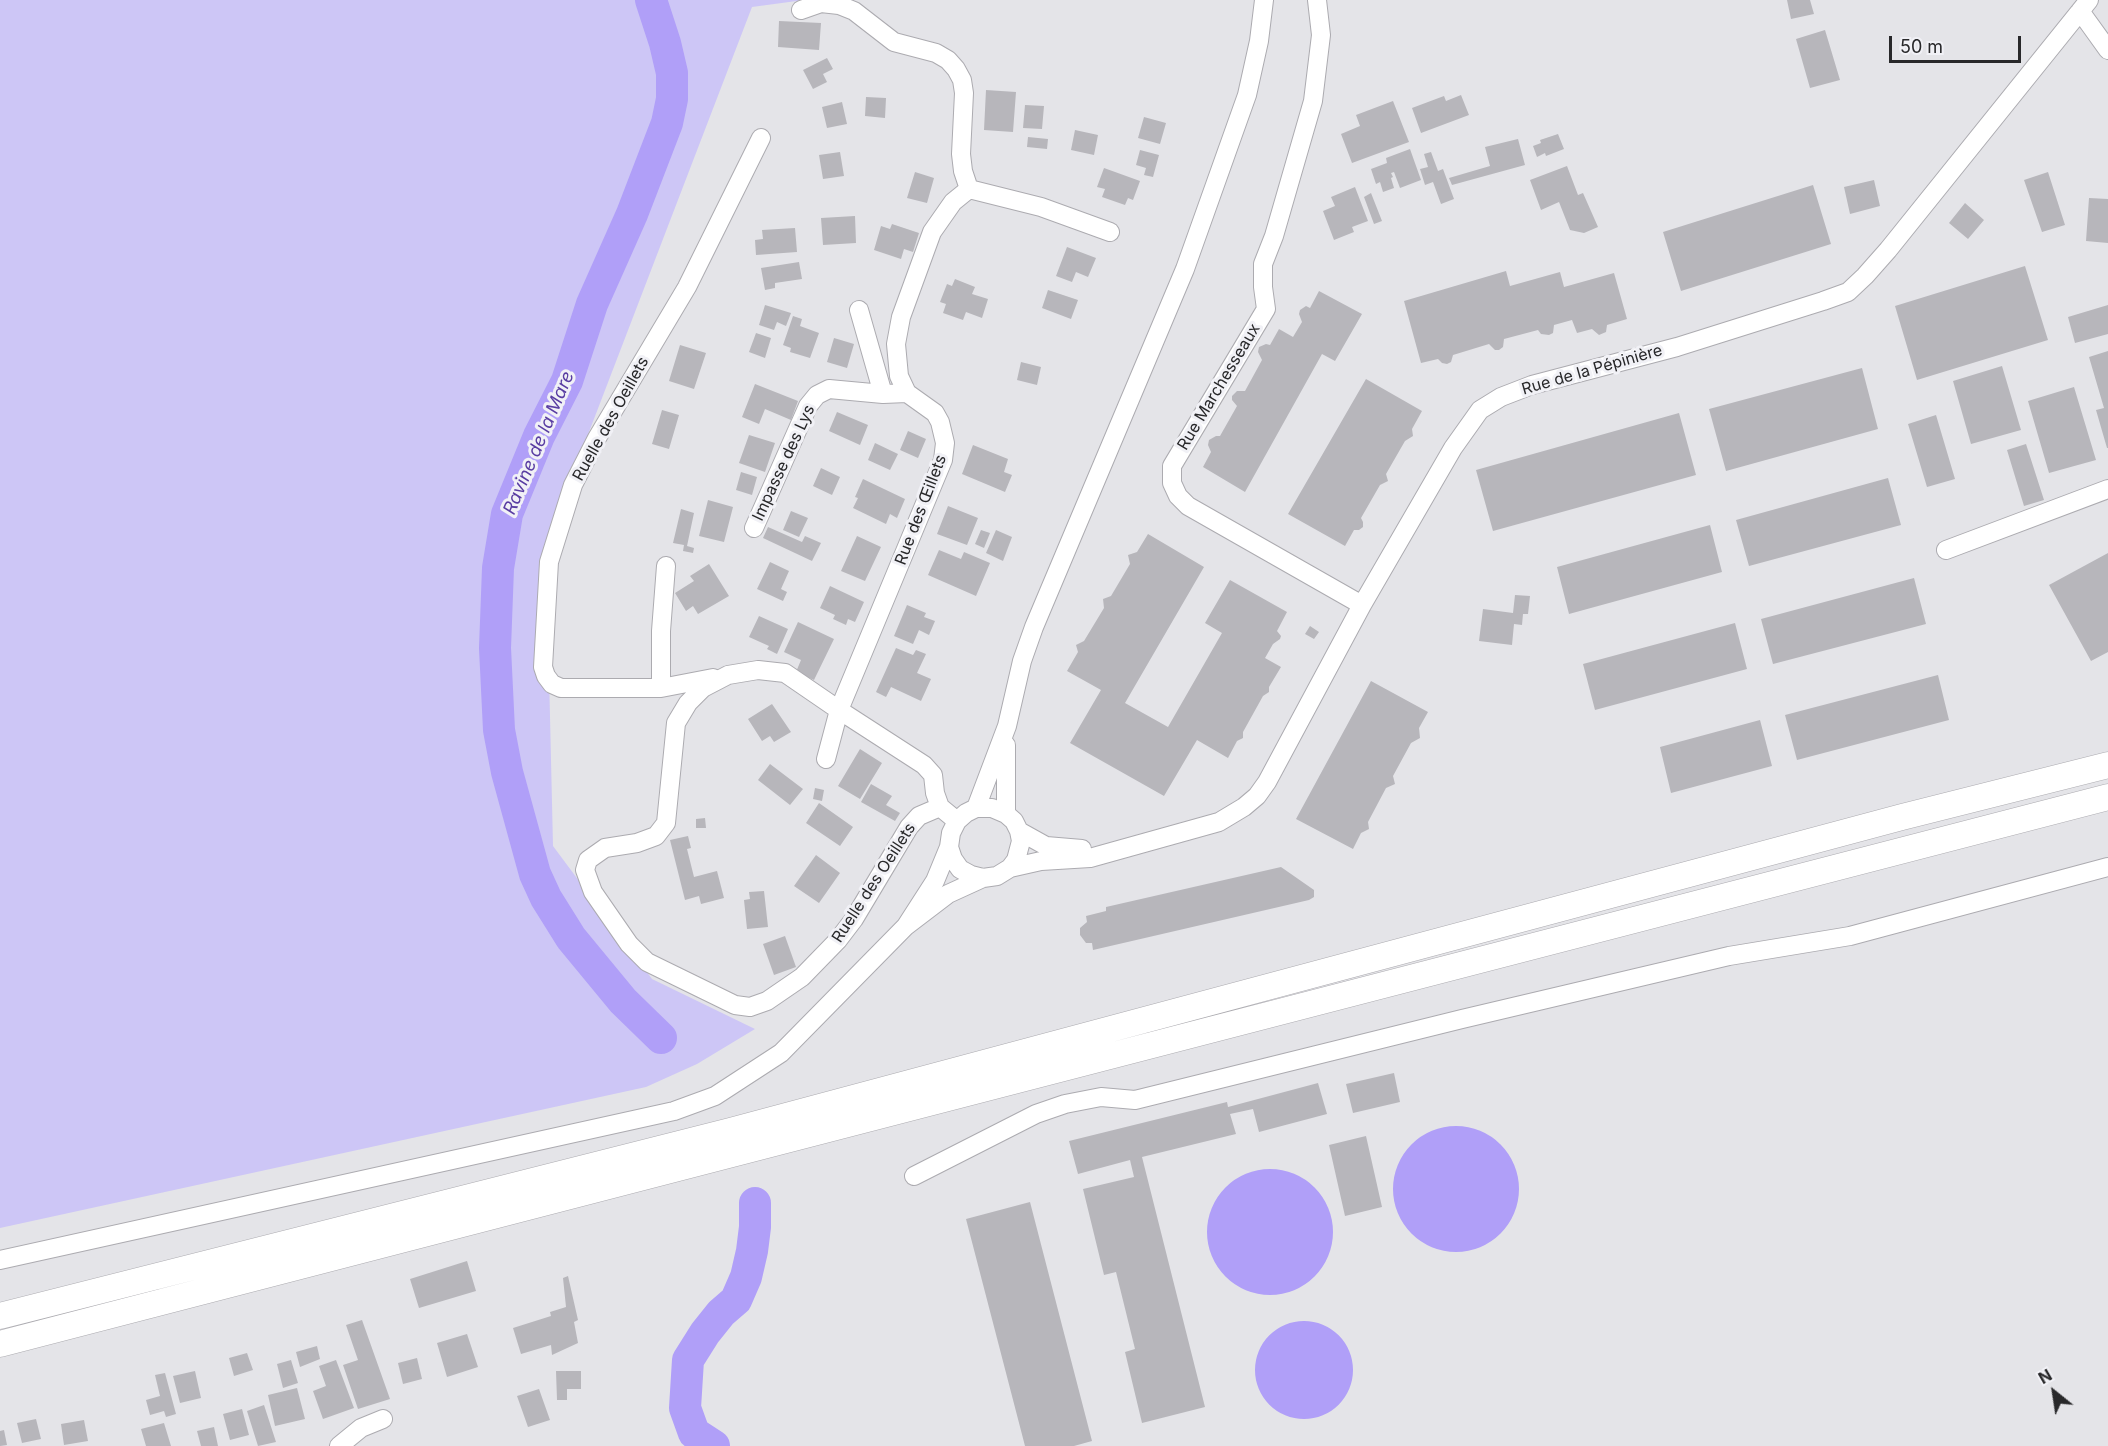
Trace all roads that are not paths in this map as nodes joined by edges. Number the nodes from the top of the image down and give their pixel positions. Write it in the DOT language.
graph roads {
  1 [pos="1264,0"];
  2 [pos="1317,0"];
  3 [pos="2085,5"];
  4 [pos="801,10"];
  5 [pos="2108,50"];
  6 [pos="760,138"];
  7 [pos="969,189"];
  8 [pos="1110,232"];
  9 [pos="859,310"];
  10 [pos="907,393"];
  11 [pos="883,394"];
  12 [pos="2108,489"];
  13 [pos="754,528"];
  14 [pos="1946,550"];
  15 [pos="666,566"];
  16 [pos="1362,605"];
  17 [pos="728,675"];
  18 [pos="660,688"];
  19 [pos="839,710"];
  20 [pos="1007,726"];
  21 [pos="826,759"];
  22 [pos="2108,765"];
  23 [pos="2108,796"];
  24 [pos="940,807"];
  25 [pos="976,808"];
  26 [pos="1006,814"];
  27 [pos="957,820"];
  28 [pos="1018,831"];
  29 [pos="949,847"];
  30 [pos="1117,849"];
  31 [pos="2108,867"];
  32 [pos="1010,868"];
  33 [pos="983,878"];
  34 [pos="906,926"];
  35 [pos="914,1176"];
  36 [pos="0,1260"];
  37 [pos="154,1278"];
  38 [pos="0,1306"];
  39 [pos="0,1316"];
  40 [pos="0,1345"];
  41 [pos="383,1419"];
  42 [pos="339,1446"];
  1 -- 20 [label="street"];
  2 -- 16 [label="street, Rue Marchesseaux"];
  3 -- 5 [label="street"];
  3 -- 16 [label="street, Rue de la Pépinière"];
  4 -- 7 [label="street"];
  6 -- 18 [label="street, Ruelle des Oeillets"];
  7 -- 8 [label="street"];
  7 -- 10 [label="street"];
  9 -- 11 [label="street"];
  10 -- 11 [label="street, Impasse des Lys"];
  10 -- 19 [label="street, Rue des Œillets"];
  11 -- 13 [label="street, Impasse des Lys"];
  12 -- 14 [label="street"];
  15 -- 18 [label="street"];
  16 -- 30 [label="street, Rue de la Pépinière"];
  17 -- 18 [label="street, Ruelle des Oeillets"];
  17 -- 19 [label="street, Ruelle des Oeillets"];
  17 -- 24 [label="street, Ruelle des Oeillets"];
  19 -- 21 [label="street, Rue des Œillets"];
  19 -- 24 [label="street, Ruelle des Oeillets"];
  20 -- 25 [label="street"];
  20 -- 26 [label="street"];
  22 -- 37 [label="highway"];
  23 -- 40 [label="highway"];
  24 -- 27 [label="street"];
  25 -- 26 [label="street"];
  25 -- 27 [label="street"];
  26 -- 28 [label="street"];
  27 -- 29 [label="street"];
  28 -- 30 [label="street"];
  28 -- 32 [label="street"];
  29 -- 33 [label="street"];
  29 -- 34 [label="street"];
  30 -- 32 [label="street"];
  31 -- 35 [label="street"];
  32 -- 33 [label="street"];
  33 -- 34 [label="street"];
  34 -- 36 [label="street"];
  37 -- 38 [label="highway"];
  37 -- 39 [label="highway"];
  41 -- 42 [label="street"];
}
